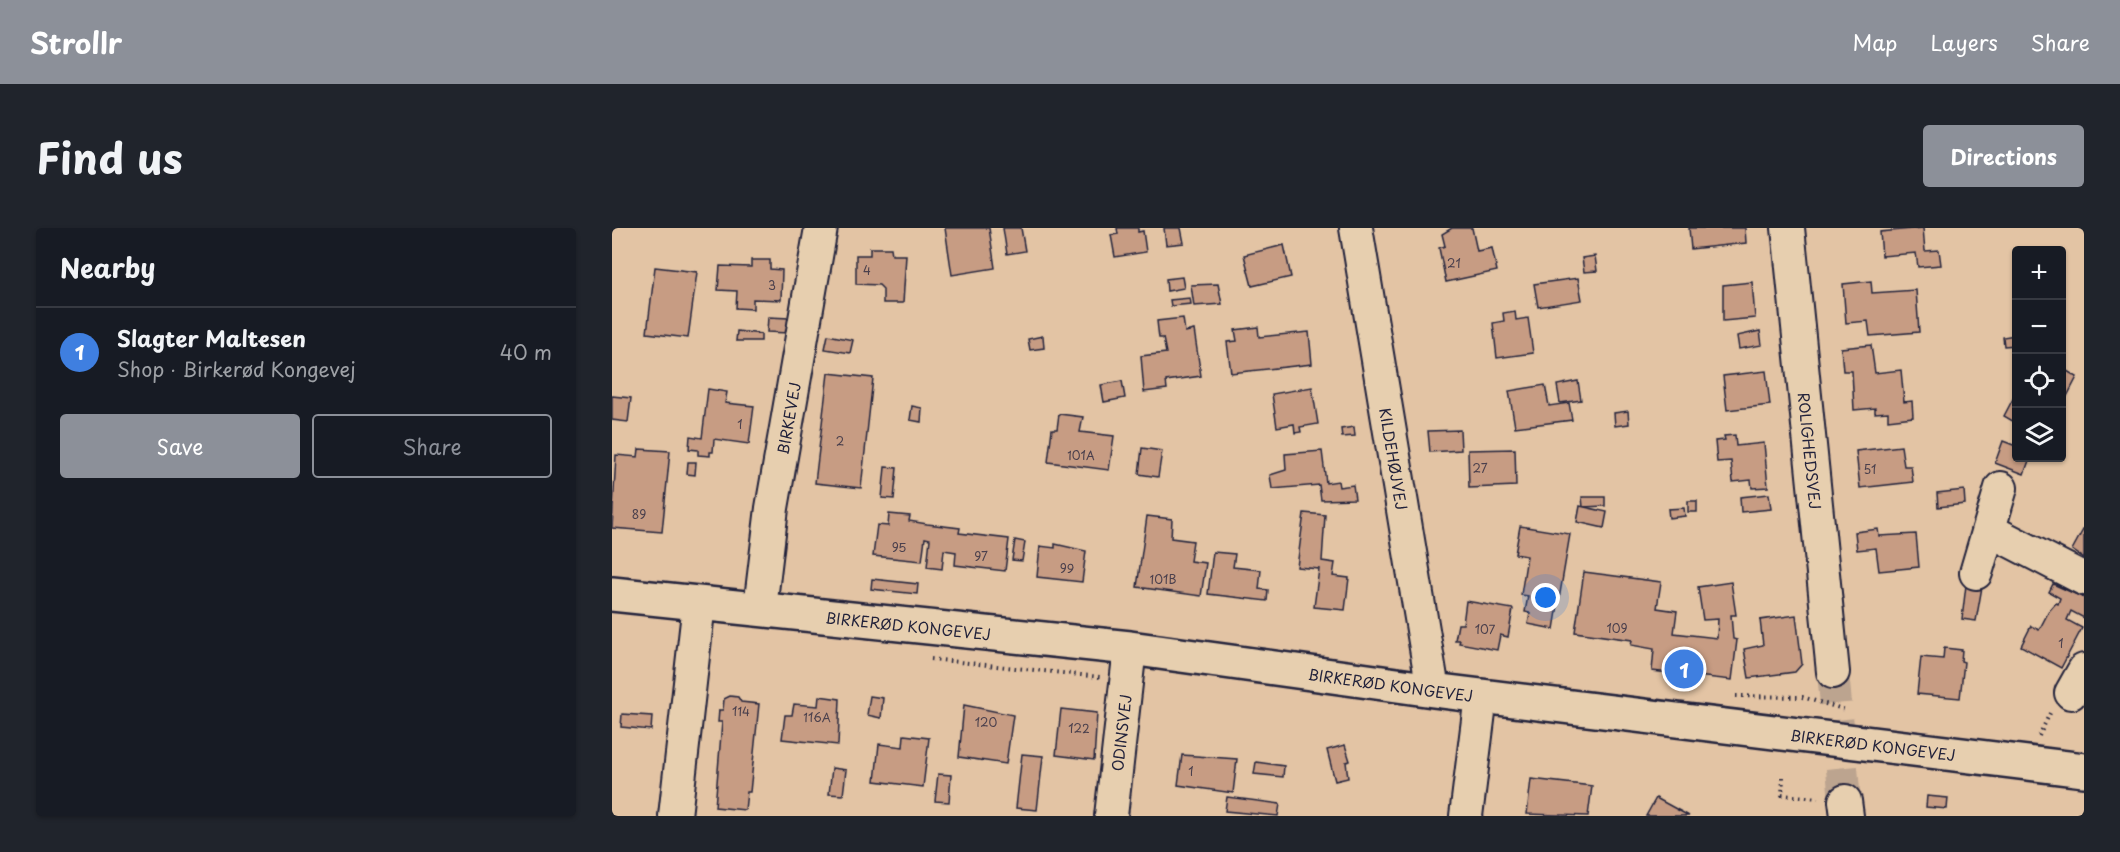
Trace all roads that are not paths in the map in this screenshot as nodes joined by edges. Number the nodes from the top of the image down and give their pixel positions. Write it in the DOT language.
graph roads {
  1 [pos="821,228"];
  2 [pos="1356,228"];
  3 [pos="1788,228"];
  4 [pos="2001,488"];
  5 [pos="1989,530"];
  6 [pos="1976,573"];
  7 [pos="2084,579"];
  8 [pos="612,594"];
  9 [pos="699,603"];
  10 [pos="760,608"];
  11 [pos="1130,648"];
  12 [pos="1833,672"];
  13 [pos="1433,690"];
  14 [pos="1481,696"];
  15 [pos="2084,770"];
  16 [pos="675,816"];
  17 [pos="1111,816"];
  18 [pos="1466,816"];
  1 -- 10 [label="street, BIRKEVEJ"];
  2 -- 13 [label="street, KILDEHØJVEJ"];
  3 -- 12 [label="street, ROLIGHEDSVEJ"];
  4 -- 5 [label="street"];
  5 -- 6 [label="street"];
  5 -- 7 [label="street"];
  8 -- 9 [label="main road, BIRKERØD KONGEVEJ"];
  9 -- 10 [label="main road, BIRKERØD KONGEVEJ"];
  9 -- 16 [label="street"];
  10 -- 11 [label="main road, BIRKERØD KONGEVEJ"];
  11 -- 13 [label="main road, BIRKERØD KONGEVEJ"];
  11 -- 17 [label="street, ODINSVEJ"];
  13 -- 14 [label="main road, BIRKERØD KONGEVEJ"];
  14 -- 15 [label="main road, BIRKERØD KONGEVEJ"];
  14 -- 18 [label="street"];
}
